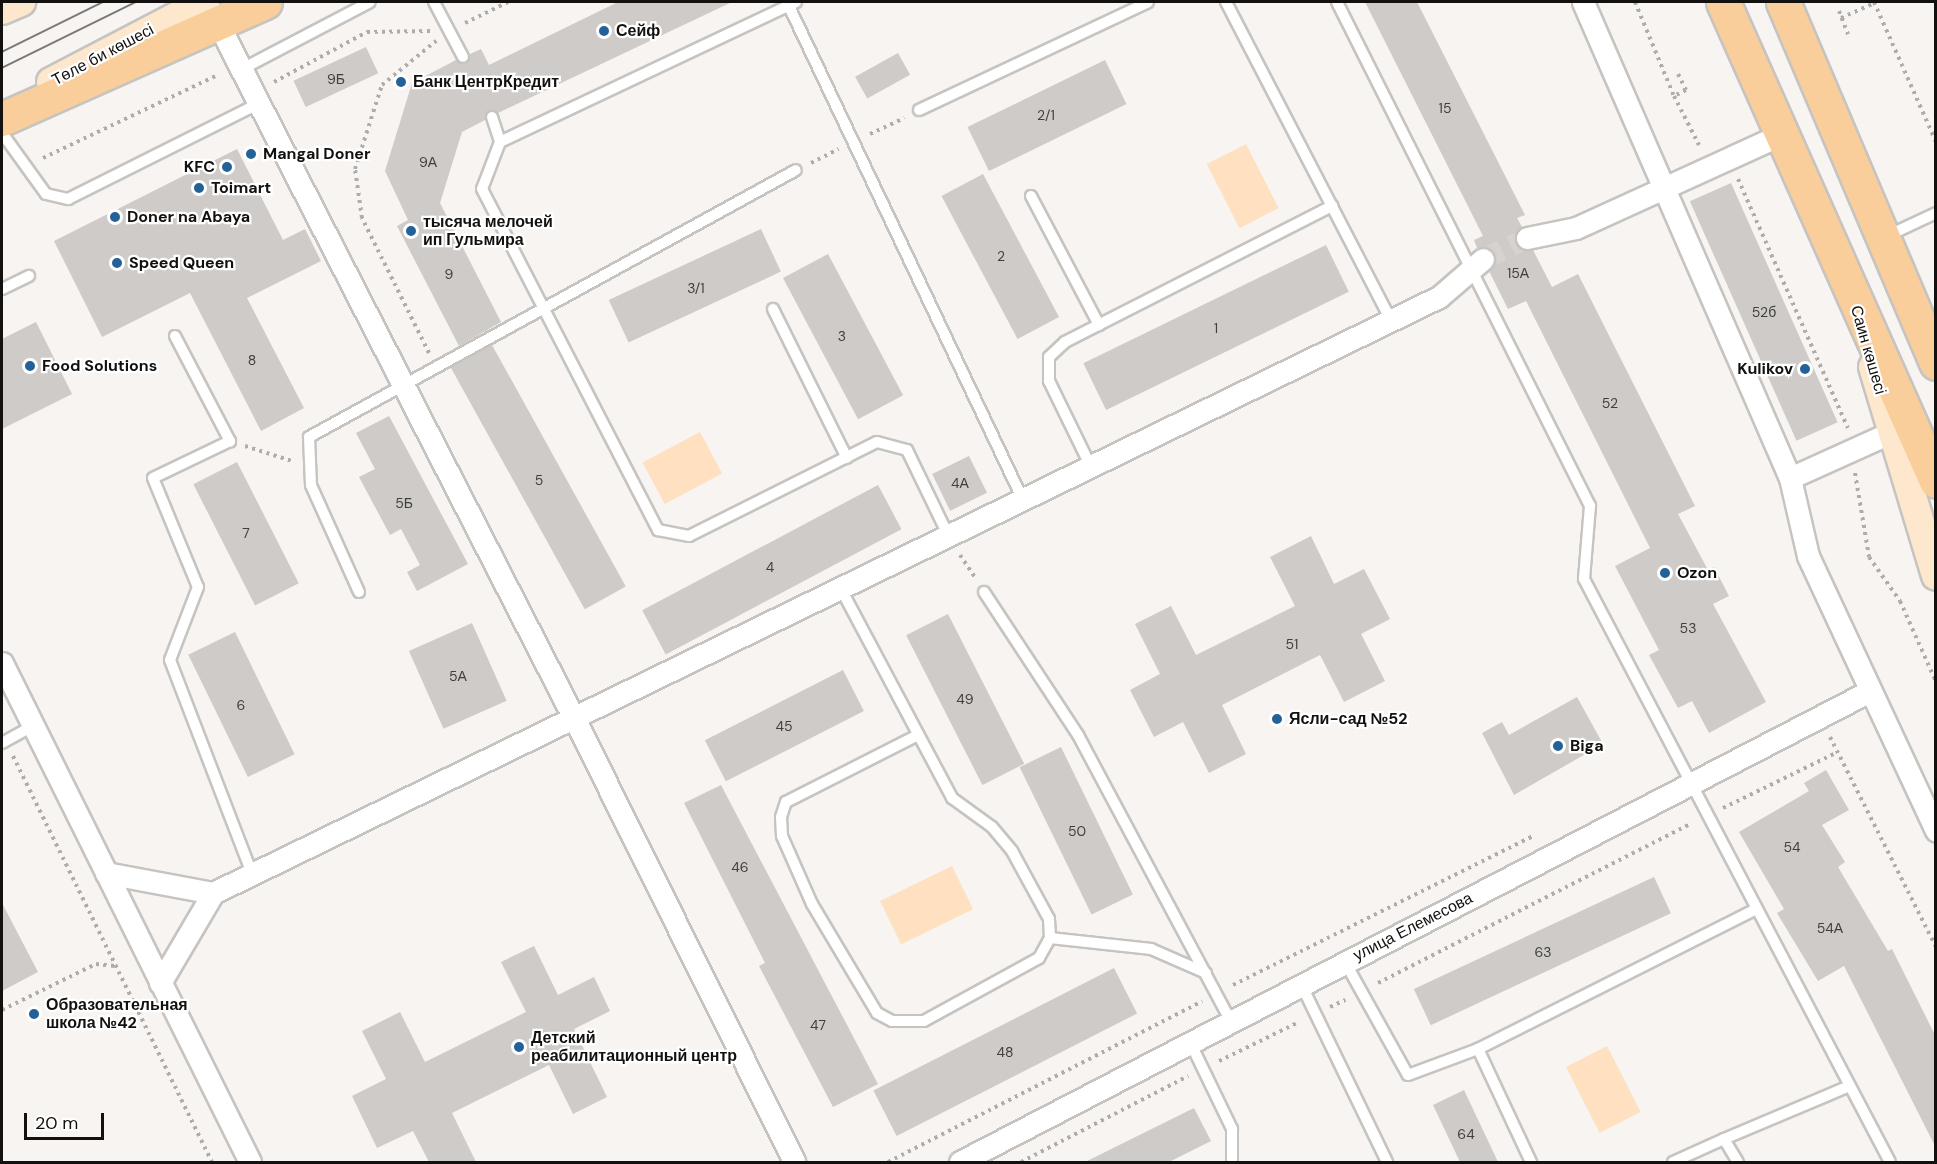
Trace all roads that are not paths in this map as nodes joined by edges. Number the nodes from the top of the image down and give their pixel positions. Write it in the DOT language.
graph roads {
  1 [pos="21,2"];
  2 [pos="265,2"];
  3 [pos="370,2"];
  4 [pos="434,2"];
  5 [pos="1148,2"];
  6 [pos="1226,2"];
  7 [pos="1337,2"];
  8 [pos="1582,2"];
  9 [pos="1723,2"];
  10 [pos="1783,2"];
  11 [pos="791,3"];
  12 [pos="210,9"];
  13 [pos="2,10"];
  14 [pos="463,57"];
  15 [pos="242,69"];
  16 [pos="260,103"];
  17 [pos="2,108"];
  18 [pos="919,110"];
  19 [pos="492,117"];
  20 [pos="2,119"];
  21 [pos="2,133"];
  22 [pos="1780,135"];
  23 [pos="500,142"];
  24 [pos="796,170"];
  25 [pos="1664,183"];
  26 [pos="1031,196"];
  27 [pos="1332,206"];
  28 [pos="1935,213"];
  29 [pos="1527,238"];
  30 [pos="1884,238"];
  31 [pos="1477,265"];
  32 [pos="29,276"];
  33 [pos="2,289"];
  34 [pos="1850,290"];
  35 [pos="773,309"];
  36 [pos="545,311"];
  37 [pos="1391,320"];
  38 [pos="1098,325"];
  39 [pos="175,336"];
  40 [pos="1934,358"];
  41 [pos="403,384"];
  42 [pos="1892,432"];
  43 [pos="847,458"];
  44 [pos="1091,467"];
  45 [pos="1790,478"];
  46 [pos="1935,482"];
  47 [pos="1023,500"];
  48 [pos="949,537"];
  49 [pos="1935,576"];
  50 [pos="841,589"];
  51 [pos="358,592"];
  52 [pos="984,592"];
  53 [pos="2,663"];
  54 [pos="1866,693"];
  55 [pos="575,720"];
  56 [pos="34,726"];
  57 [pos="918,735"];
  58 [pos="4,742"];
  59 [pos="1690,784"];
  60 [pos="1935,831"];
  61 [pos="106,873"];
  62 [pos="252,874"];
  63 [pos="213,893"];
  64 [pos="1756,909"];
  65 [pos="1050,938"];
  66 [pos="1345,962"];
  67 [pos="1206,973"];
  68 [pos="160,983"];
  69 [pos="1301,984"];
  70 [pos="1231,1021"];
  71 [pos="1190,1042"];
  72 [pos="1478,1049"];
  73 [pos="1847,1087"];
  74 [pos="1724,1139"];
  75 [pos="250,1162"];
  76 [pos="794,1162"];
  77 [pos="960,1162"];
  78 [pos="1232,1162"];
  79 [pos="1387,1162"];
  80 [pos="1531,1162"];
  81 [pos="1673,1162"];
  82 [pos="1738,1162"];
  83 [pos="1890,1162"];
  1 -- 13 [label="main road"];
  2 -- 12 [label="main road"];
  3 -- 15 [label="lane"];
  4 -- 14 [label="lane"];
  5 -- 18 [label="lane"];
  6 -- 27 [label="lane"];
  7 -- 31 [label="lane"];
  8 -- 25 [label="street"];
  9 -- 22 [label="main road"];
  10 -- 30 [label="main road"];
  11 -- 23 [label="lane"];
  11 -- 47 [label="lane"];
  12 -- 15 [label="street"];
  12 -- 17 [label="main road, Төле би көшесі"];
  12 -- 20 [label="main road"];
  15 -- 16 [label="street"];
  16 -- 21 [label="lane"];
  16 -- 41 [label="street"];
  19 -- 23 [label="lane"];
  22 -- 25 [label="street"];
  22 -- 34 [label="main road"];
  23 -- 36 [label="lane"];
  24 -- 36 [label="lane"];
  25 -- 29 [label="street"];
  25 -- 45 [label="street"];
  26 -- 38 [label="lane"];
  27 -- 37 [label="lane"];
  27 -- 38 [label="lane"];
  28 -- 30 [label="lane"];
  30 -- 40 [label="main road"];
  31 -- 37 [label="street"];
  31 -- 59 [label="lane"];
  32 -- 33 [label="lane"];
  34 -- 42 [label="main road, Саин көшесі"];
  34 -- 46 [label="main road, Саин көшесі"];
  35 -- 43 [label="lane"];
  36 -- 41 [label="lane"];
  36 -- 43 [label="lane"];
  37 -- 44 [label="street"];
  38 -- 44 [label="lane"];
  39 -- 62 [label="lane"];
  41 -- 51 [label="lane"];
  41 -- 55 [label="street"];
  42 -- 45 [label="street"];
  42 -- 49 [label="main road, Саин көшесі"];
  43 -- 48 [label="lane"];
  44 -- 47 [label="street"];
  45 -- 54 [label="street"];
  47 -- 48 [label="street"];
  48 -- 50 [label="street"];
  50 -- 55 [label="street"];
  50 -- 57 [label="lane"];
  52 -- 67 [label="lane"];
  53 -- 56 [label="street"];
  54 -- 59 [label="street, улица Елемесова"];
  54 -- 60 [label="street"];
  55 -- 62 [label="street"];
  55 -- 76 [label="street"];
  56 -- 58 [label="lane"];
  56 -- 61 [label="street"];
  57 -- 65 [label="lane"];
  57 -- 65 [label="lane"];
  59 -- 64 [label="lane"];
  59 -- 66 [label="street, улица Елемесова"];
  61 -- 63 [label="street"];
  61 -- 68 [label="street"];
  62 -- 63 [label="street"];
  63 -- 68 [label="street"];
  64 -- 72 [label="lane"];
  64 -- 73 [label="lane"];
  65 -- 67 [label="lane"];
  66 -- 69 [label="street, улица Елемесова"];
  66 -- 72 [label="lane"];
  67 -- 70 [label="lane"];
  68 -- 75 [label="street"];
  69 -- 70 [label="street, улица Елемесова"];
  69 -- 79 [label="lane"];
  70 -- 71 [label="street, улица Елемесова"];
  71 -- 77 [label="street, улица Елемесова"];
  71 -- 78 [label="lane"];
  72 -- 80 [label="lane"];
  73 -- 74 [label="lane"];
  73 -- 83 [label="lane"];
  74 -- 81 [label="lane"];
  74 -- 82 [label="lane"];
}
